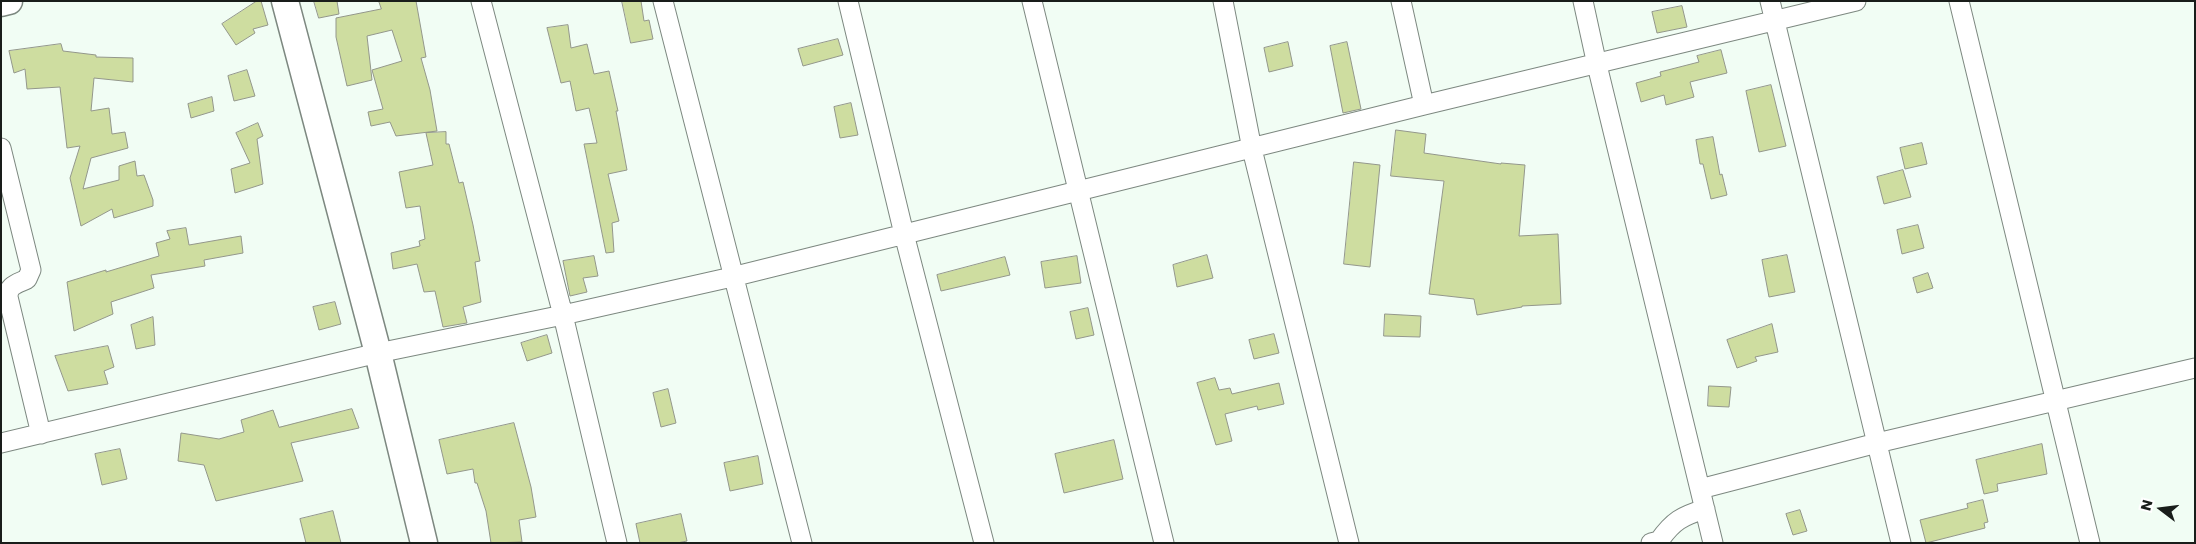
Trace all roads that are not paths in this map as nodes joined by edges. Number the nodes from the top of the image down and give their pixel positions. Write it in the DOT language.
graph roads {
  1 [pos="9,1"];
  2 [pos="286,1"];
  3 [pos="481,1"];
  4 [pos="663,1"];
  5 [pos="848,1"];
  6 [pos="1032,1"];
  7 [pos="1223,1"];
  8 [pos="1400,1"];
  9 [pos="1583,1"];
  10 [pos="1770,1"];
  11 [pos="1856,1"];
  12 [pos="1959,1"];
  13 [pos="1,3"];
  14 [pos="1775,20"];
  15 [pos="1597,65"];
  16 [pos="1424,105"];
  17 [pos="1,148"];
  18 [pos="1252,149"];
  19 [pos="1079,190"];
  20 [pos="904,234"];
  21 [pos="732,277"];
  22 [pos="563,315"];
  23 [pos="378,353"];
  24 [pos="2195,368"];
  25 [pos="2057,401"];
  26 [pos="41,434"];
  27 [pos="1,443"];
  28 [pos="1878,444"];
  29 [pos="1700,489"];
  30 [pos="1705,509"];
  31 [pos="424,543"];
  32 [pos="617,543"];
  33 [pos="802,543"];
  34 [pos="984,543"];
  35 [pos="1164,543"];
  36 [pos="1349,543"];
  37 [pos="1651,543"];
  38 [pos="1713,543"];
  39 [pos="1901,543"];
  40 [pos="2090,543"];
  1 -- 13 [label="street"];
  2 -- 23 [label="street"];
  3 -- 22 [label="street"];
  4 -- 21 [label="street"];
  5 -- 20 [label="street"];
  6 -- 19 [label="street"];
  7 -- 18 [label="street"];
  8 -- 16 [label="street"];
  9 -- 15 [label="street"];
  10 -- 14 [label="street"];
  11 -- 14 [label="street"];
  12 -- 25 [label="street"];
  14 -- 15 [label="street"];
  14 -- 28 [label="street"];
  15 -- 16 [label="street"];
  15 -- 29 [label="street"];
  16 -- 18 [label="street"];
  17 -- 26 [label="street"];
  18 -- 19 [label="street"];
  18 -- 36 [label="street"];
  19 -- 20 [label="street"];
  19 -- 35 [label="street"];
  20 -- 21 [label="street"];
  20 -- 34 [label="street"];
  21 -- 22 [label="street"];
  21 -- 33 [label="street"];
  22 -- 23 [label="street"];
  22 -- 32 [label="street"];
  23 -- 26 [label="street"];
  23 -- 31 [label="street"];
  24 -- 25 [label="street"];
  25 -- 28 [label="street"];
  25 -- 40 [label="street"];
  26 -- 27 [label="street"];
  28 -- 29 [label="street"];
  28 -- 39 [label="street"];
  29 -- 30 [label="street"];
  30 -- 37 [label="street"];
  30 -- 38 [label="street"];
}
